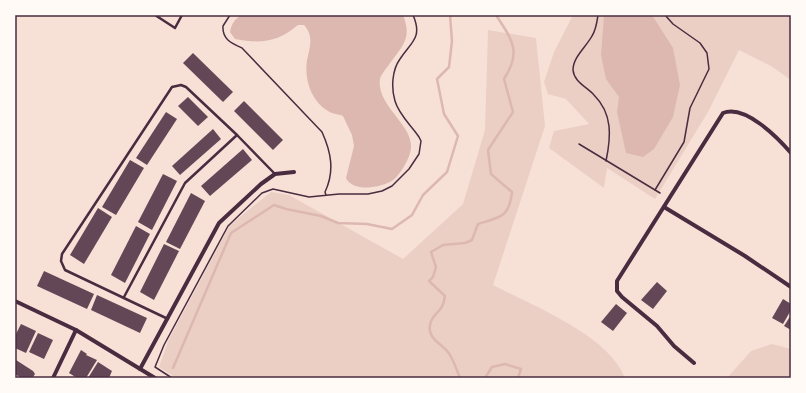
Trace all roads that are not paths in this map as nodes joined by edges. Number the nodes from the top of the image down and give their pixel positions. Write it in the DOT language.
graph roads {
  1 [pos="155,15"];
  2 [pos="182,15"];
  3 [pos="237,135"];
  4 [pos="791,152"];
  5 [pos="294,172"];
  6 [pos="275,174"];
  7 [pos="664,207"];
  8 [pos="791,287"];
  9 [pos="124,297"];
  10 [pos="15,301"];
  11 [pos="168,319"];
  12 [pos="76,330"];
  13 [pos="694,363"];
  14 [pos="140,369"];
  15 [pos="53,378"];
  16 [pos="154,378"];
  1 -- 2 [label="lane"];
  3 -- 6 [label="lane"];
  3 -- 9 [label="lane"];
  3 -- 9 [label="lane"];
  4 -- 7 [label="street"];
  5 -- 6 [label="street"];
  6 -- 11 [label="street"];
  7 -- 8 [label="street"];
  7 -- 13 [label="street"];
  9 -- 11 [label="lane"];
  10 -- 12 [label="street"];
  11 -- 14 [label="street"];
  12 -- 14 [label="street"];
  12 -- 15 [label="street"];
  14 -- 16 [label="street"];
}
